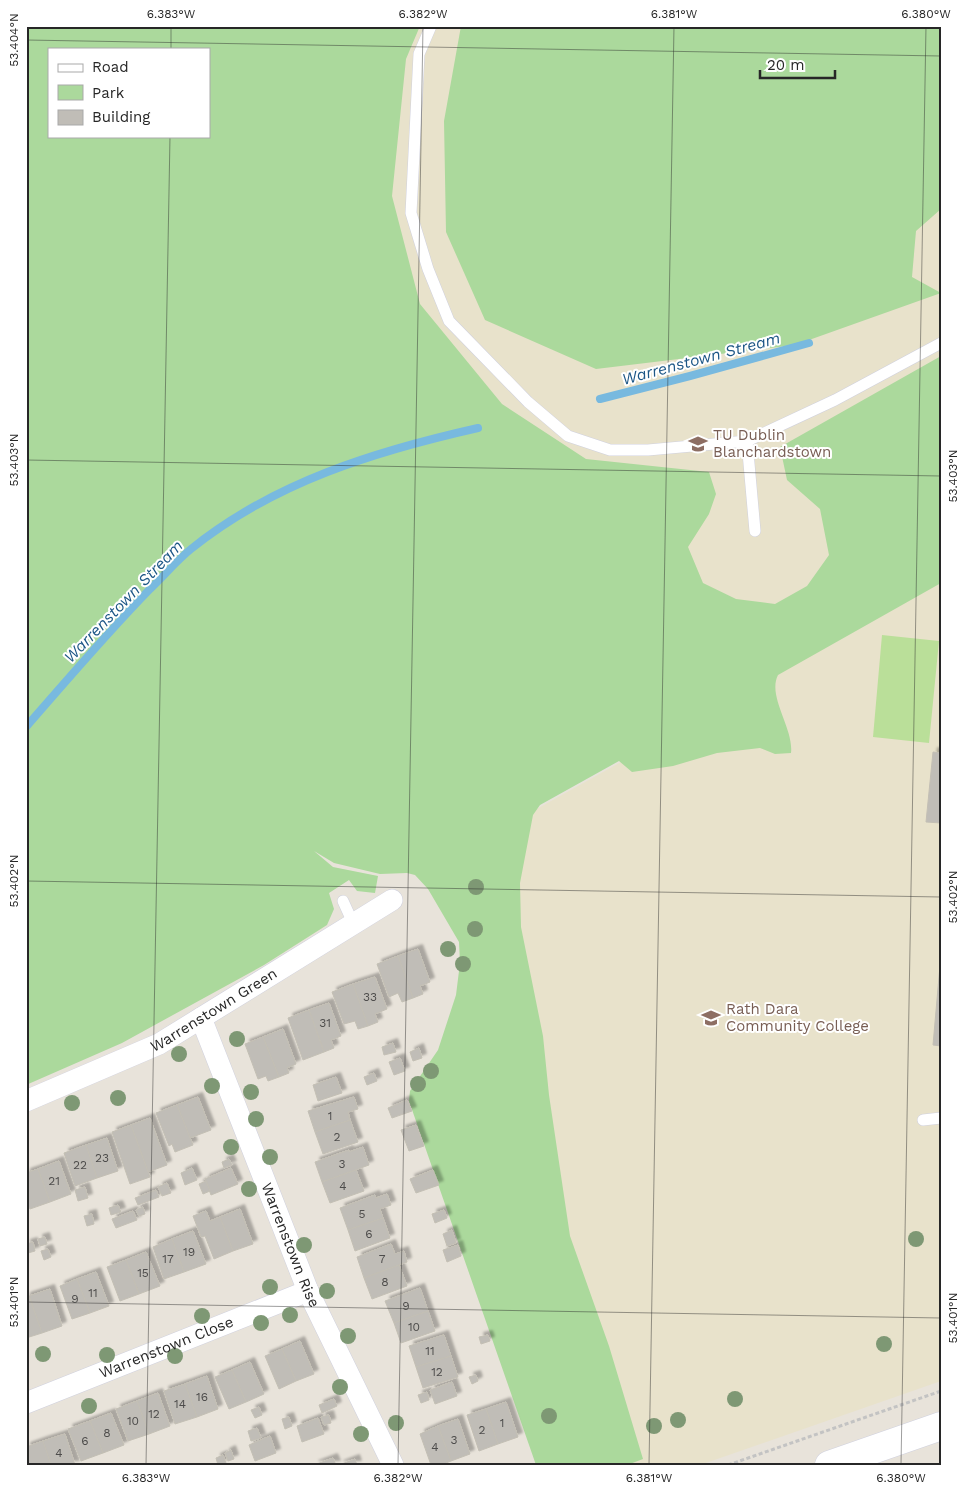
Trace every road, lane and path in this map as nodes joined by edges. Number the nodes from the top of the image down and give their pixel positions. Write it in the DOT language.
graph roads {
  1 [pos="432,26"];
  2 [pos="941,343"];
  3 [pos="747,441"];
  4 [pos="756,531"];
  5 [pos="392,900"];
  6 [pos="343,901"];
  7 [pos="353,923"];
  8 [pos="201,1018"];
  9 [pos="26,1101"];
  10 [pos="941,1118"];
  11 [pos="923,1120"];
  12 [pos="308,1292"];
  13 [pos="941,1391"];
  14 [pos="26,1402"];
  15 [pos="941,1426"];
  16 [pos="393,1465"];
  17 [pos="728,1465"];
  18 [pos="829,1465"];
  1 -- 3 [label="lane"];
  2 -- 3 [label="lane"];
  3 -- 4 [label="lane"];
  5 -- 7 [label="street, Warrenstown Green"];
  6 -- 7 [label="lane"];
  7 -- 8 [label="street, Warrenstown Green"];
  8 -- 9 [label="street, Warrenstown Green"];
  8 -- 12 [label="street, Warrenstown Rise"];
  10 -- 11 [label="lane"];
  12 -- 14 [label="street, Warrenstown Close"];
  12 -- 16 [label="street, Warrenstown Rise"];
  13 -- 17 [label="path"];
  15 -- 18 [label="main road"];
}
